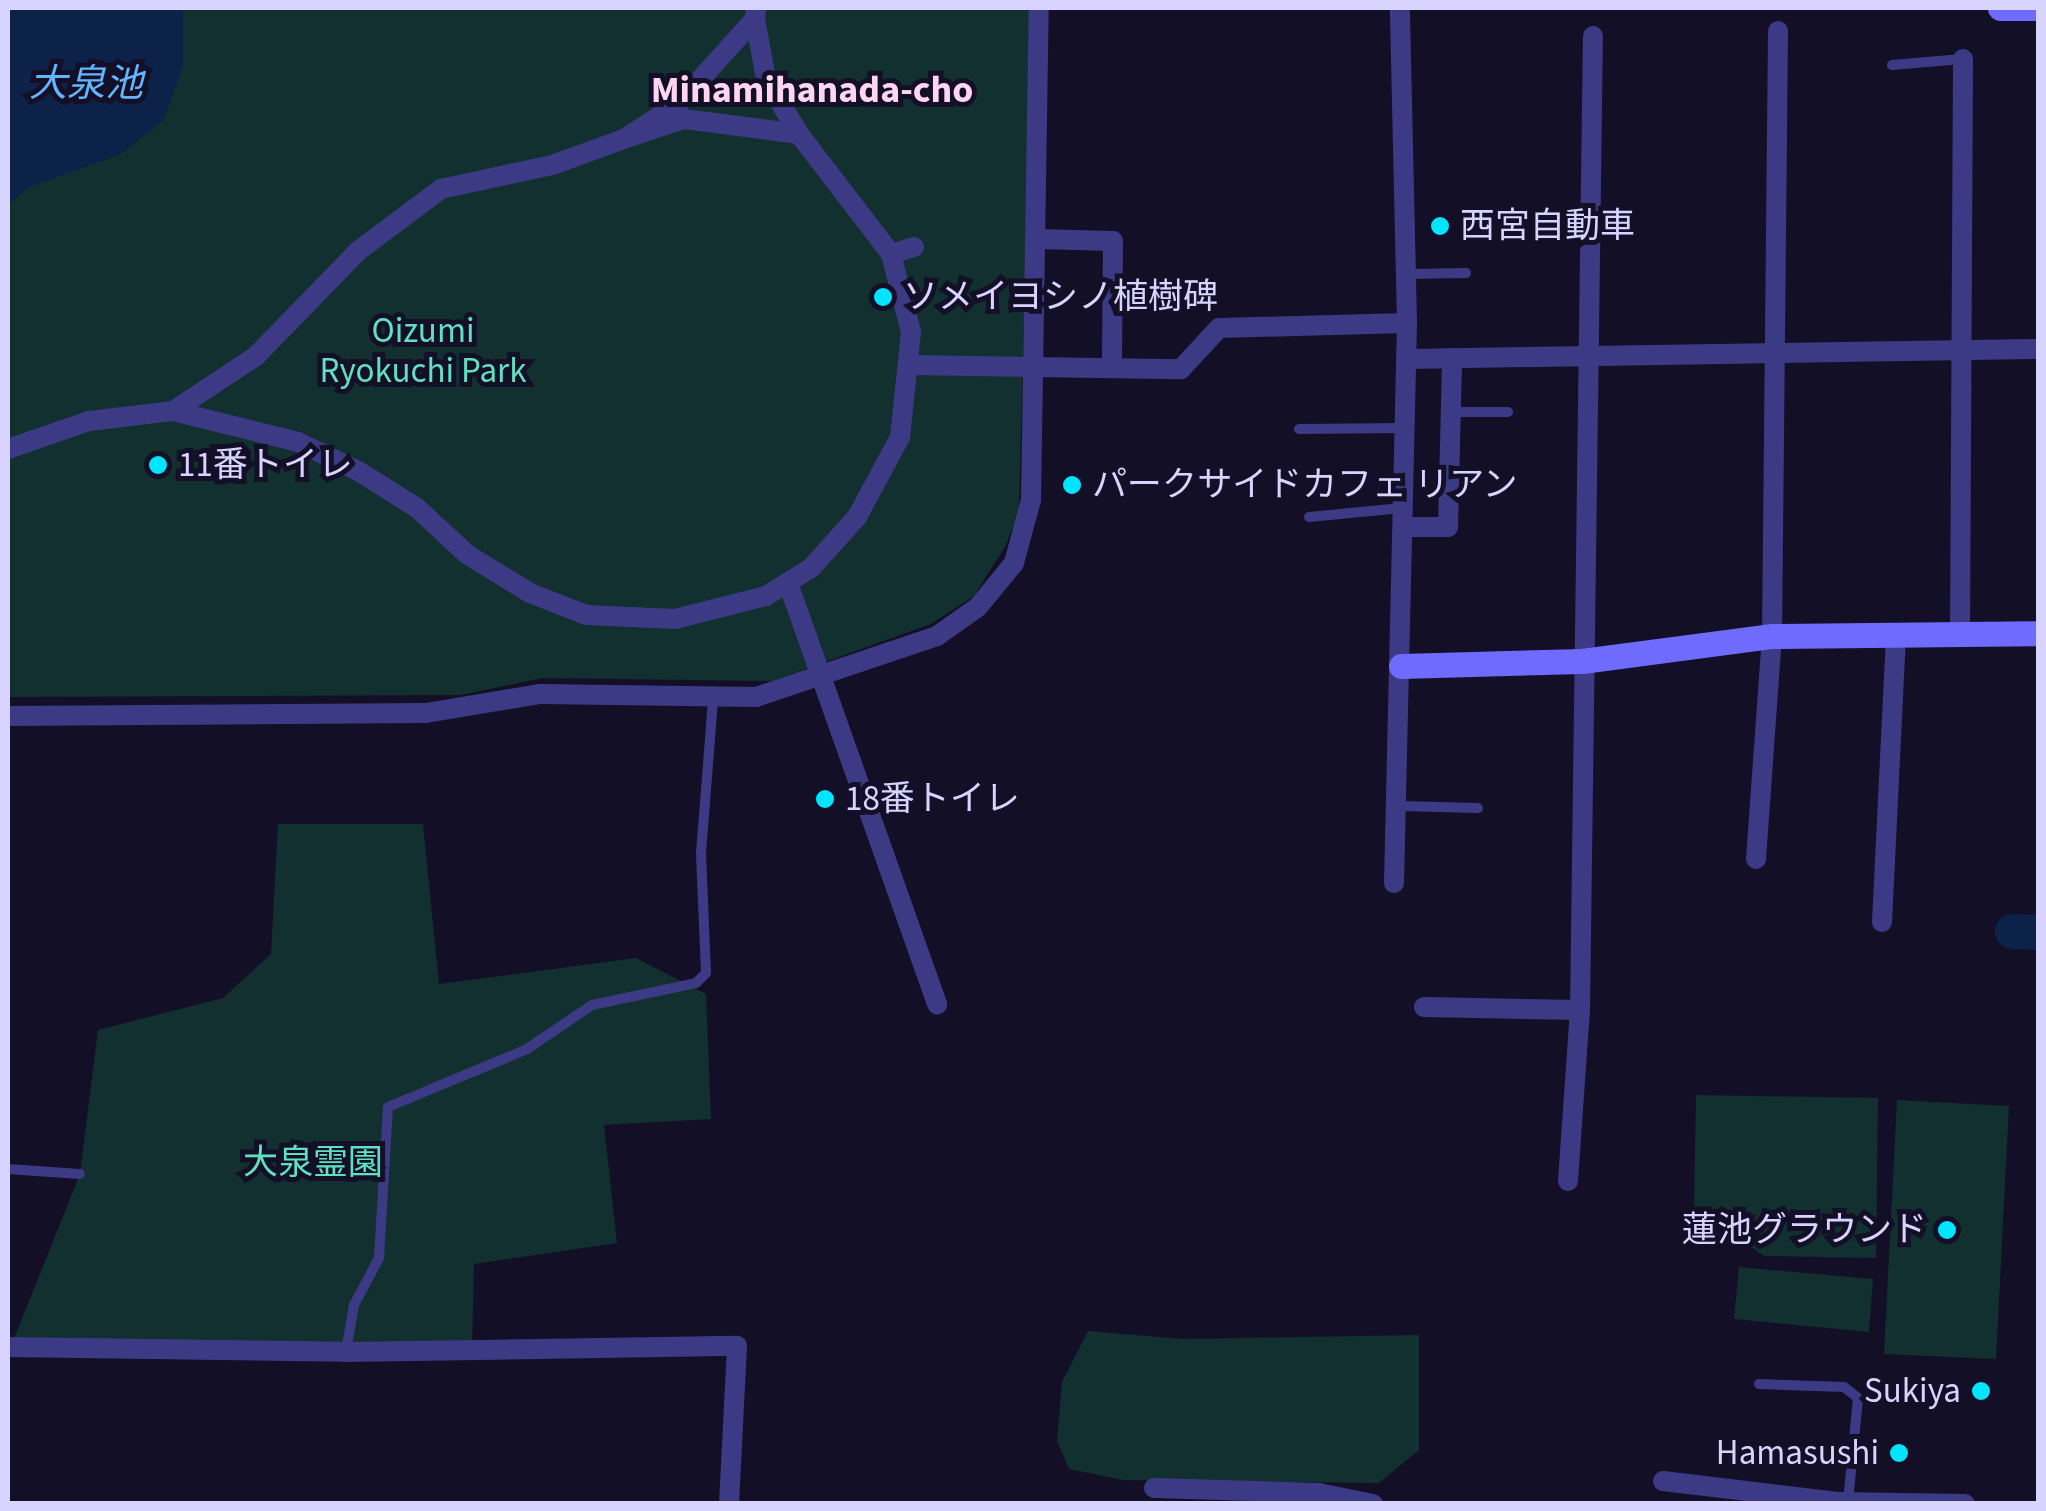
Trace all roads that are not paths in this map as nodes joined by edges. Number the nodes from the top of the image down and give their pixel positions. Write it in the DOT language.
graph roads {
  1 [pos="1039,8"];
  2 [pos="1400,8"];
  3 [pos="2000,8"];
  4 [pos="2038,8"];
  5 [pos="756,13"];
  6 [pos="1778,31"];
  7 [pos="1593,36"];
  8 [pos="1964,59"];
  9 [pos="1892,64"];
  10 [pos="798,134"];
  11 [pos="624,138"];
  12 [pos="1036,239"];
  13 [pos="914,248"];
  14 [pos="892,254"];
  15 [pos="1466,273"];
  16 [pos="1406,274"];
  17 [pos="1407,323"];
  18 [pos="2038,349"];
  19 [pos="1962,351"];
  20 [pos="1775,355"];
  21 [pos="1590,357"];
  22 [pos="1452,358"];
  23 [pos="1406,359"];
  24 [pos="912,365"];
  25 [pos="1034,366"];
  26 [pos="1112,368"];
  27 [pos="173,412"];
  28 [pos="1451,412"];
  29 [pos="1508,412"];
  30 [pos="1405,428"];
  31 [pos="1299,430"];
  32 [pos="8,448"];
  33 [pos="1309,518"];
  34 [pos="1404,518"];
  35 [pos="788,584"];
  36 [pos="2038,633"];
  37 [pos="1960,634"];
  38 [pos="1896,635"];
  39 [pos="1772,636"];
  40 [pos="1582,662"];
  41 [pos="1400,666"];
  42 [pos="826,678"];
  43 [pos="713,698"];
  44 [pos="8,716"];
  45 [pos="1400,806"];
  46 [pos="1478,808"];
  47 [pos="1756,859"];
  48 [pos="1394,883"];
  49 [pos="1882,922"];
  50 [pos="937,1004"];
  51 [pos="1424,1007"];
  52 [pos="1580,1010"];
  53 [pos="8,1169"];
  54 [pos="80,1174"];
  55 [pos="1568,1181"];
  56 [pos="8,1347"];
  57 [pos="346,1352"];
  58 [pos="1759,1384"];
  59 [pos="1663,1481"];
  60 [pos="1154,1488"];
  61 [pos="1848,1502"];
  62 [pos="729,1504"];
  63 [pos="1373,1504"];
  64 [pos="1966,1504"];
  1 -- 12 [label="street"];
  2 -- 16 [label="street"];
  3 -- 4 [label="street"];
  5 -- 10 [label="street"];
  5 -- 11 [label="street"];
  6 -- 20 [label="street"];
  7 -- 21 [label="street"];
  8 -- 9 [label="lane"];
  8 -- 19 [label="street"];
  10 -- 11 [label="street"];
  10 -- 14 [label="street"];
  11 -- 27 [label="street"];
  12 -- 25 [label="street"];
  12 -- 26 [label="street"];
  13 -- 14 [label="street"];
  14 -- 24 [label="street"];
  15 -- 16 [label="lane"];
  16 -- 17 [label="street"];
  17 -- 23 [label="street"];
  17 -- 26 [label="street"];
  18 -- 19 [label="street"];
  19 -- 20 [label="street"];
  19 -- 37 [label="street"];
  20 -- 21 [label="street"];
  20 -- 39 [label="street"];
  21 -- 22 [label="street"];
  21 -- 40 [label="street"];
  22 -- 23 [label="street"];
  22 -- 28 [label="street"];
  23 -- 30 [label="street"];
  24 -- 25 [label="street"];
  24 -- 35 [label="street"];
  25 -- 26 [label="street"];
  25 -- 42 [label="street"];
  27 -- 32 [label="street"];
  27 -- 35 [label="street"];
  28 -- 29 [label="lane"];
  28 -- 34 [label="street"];
  30 -- 31 [label="lane"];
  30 -- 34 [label="street"];
  33 -- 34 [label="lane"];
  34 -- 41 [label="street"];
  35 -- 42 [label="street"];
  36 -- 37 [label="street"];
  37 -- 38 [label="street"];
  38 -- 39 [label="street"];
  38 -- 49 [label="street"];
  39 -- 40 [label="street"];
  39 -- 47 [label="street"];
  40 -- 41 [label="street"];
  40 -- 52 [label="street"];
  41 -- 45 [label="street"];
  42 -- 43 [label="street"];
  42 -- 50 [label="street"];
  43 -- 44 [label="street"];
  43 -- 57 [label="lane"];
  45 -- 46 [label="lane"];
  45 -- 48 [label="street"];
  51 -- 52 [label="street"];
  52 -- 55 [label="street"];
  53 -- 54 [label="lane"];
  56 -- 57 [label="street"];
  57 -- 62 [label="street"];
  58 -- 61 [label="lane"];
  59 -- 61 [label="street"];
  60 -- 63 [label="street"];
  61 -- 64 [label="street"];
}
